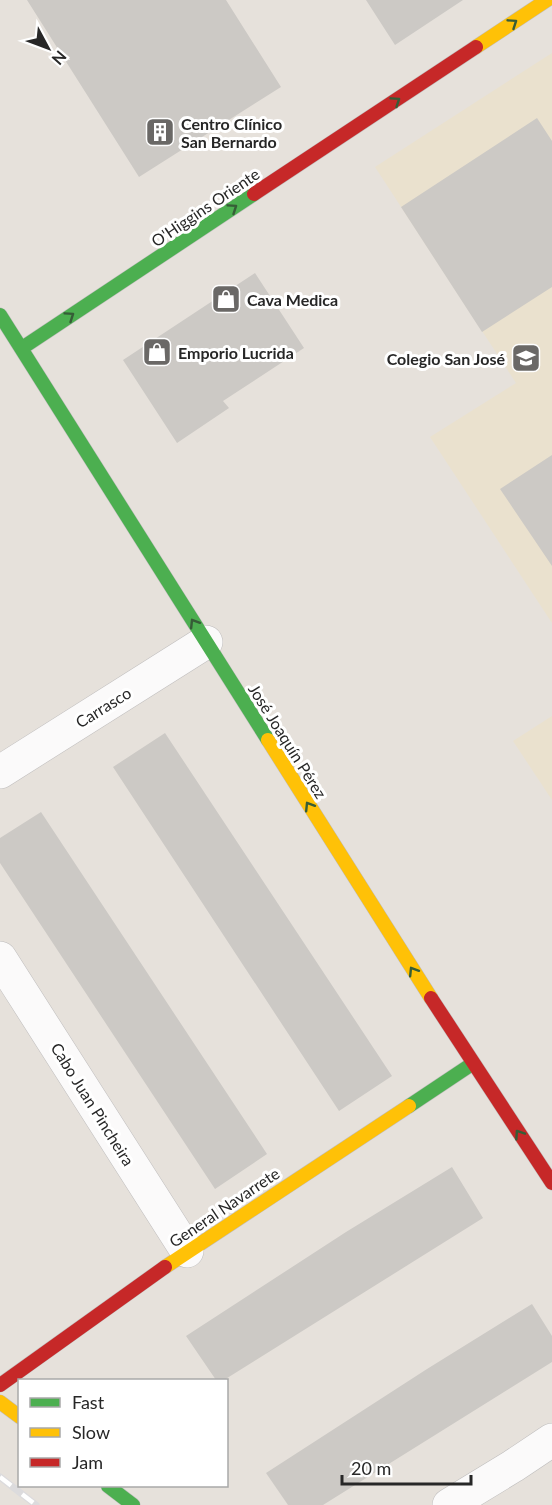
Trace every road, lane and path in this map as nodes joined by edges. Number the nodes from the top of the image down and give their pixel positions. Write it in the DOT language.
graph roads {
  1 [pos="548,0"];
  2 [pos="0,315"];
  3 [pos="21,348"];
  4 [pos="7,357"];
  5 [pos="206,642"];
  6 [pos="0,772"];
  7 [pos="0,958"];
  8 [pos="472,1064"];
  9 [pos="552,1183"];
  10 [pos="187,1251"];
  11 [pos="0,1385"];
  12 [pos="0,1402"];
  13 [pos="18,1416"];
  14 [pos="552,1440"];
  15 [pos="110,1487"];
  16 [pos="133,1505"];
  17 [pos="449,1505"];
  3 -- 1 [label="street, O'Higgins Oriente, one-way"];
  2 -- 3 [label="street, José Joaquín Pérez"];
  3 -- 4 [label="street, O'Higgins Oriente"];
  5 -- 3 [label="street, José Joaquín Pérez, one-way"];
  5 -- 6 [label="street, Carrasco"];
  8 -- 5 [label="street, José Joaquín Pérez, one-way"];
  7 -- 10 [label="street, Cabo Juan Pincheira"];
  9 -- 8 [label="street, José Joaquín Pérez, one-way"];
  8 -- 10 [label="street, General Navarrete"];
  10 -- 11 [label="street, General Navarrete"];
  12 -- 13 [label="street"];
  14 -- 17 [label="street"];
  15 -- 16 [label="street"];
}
